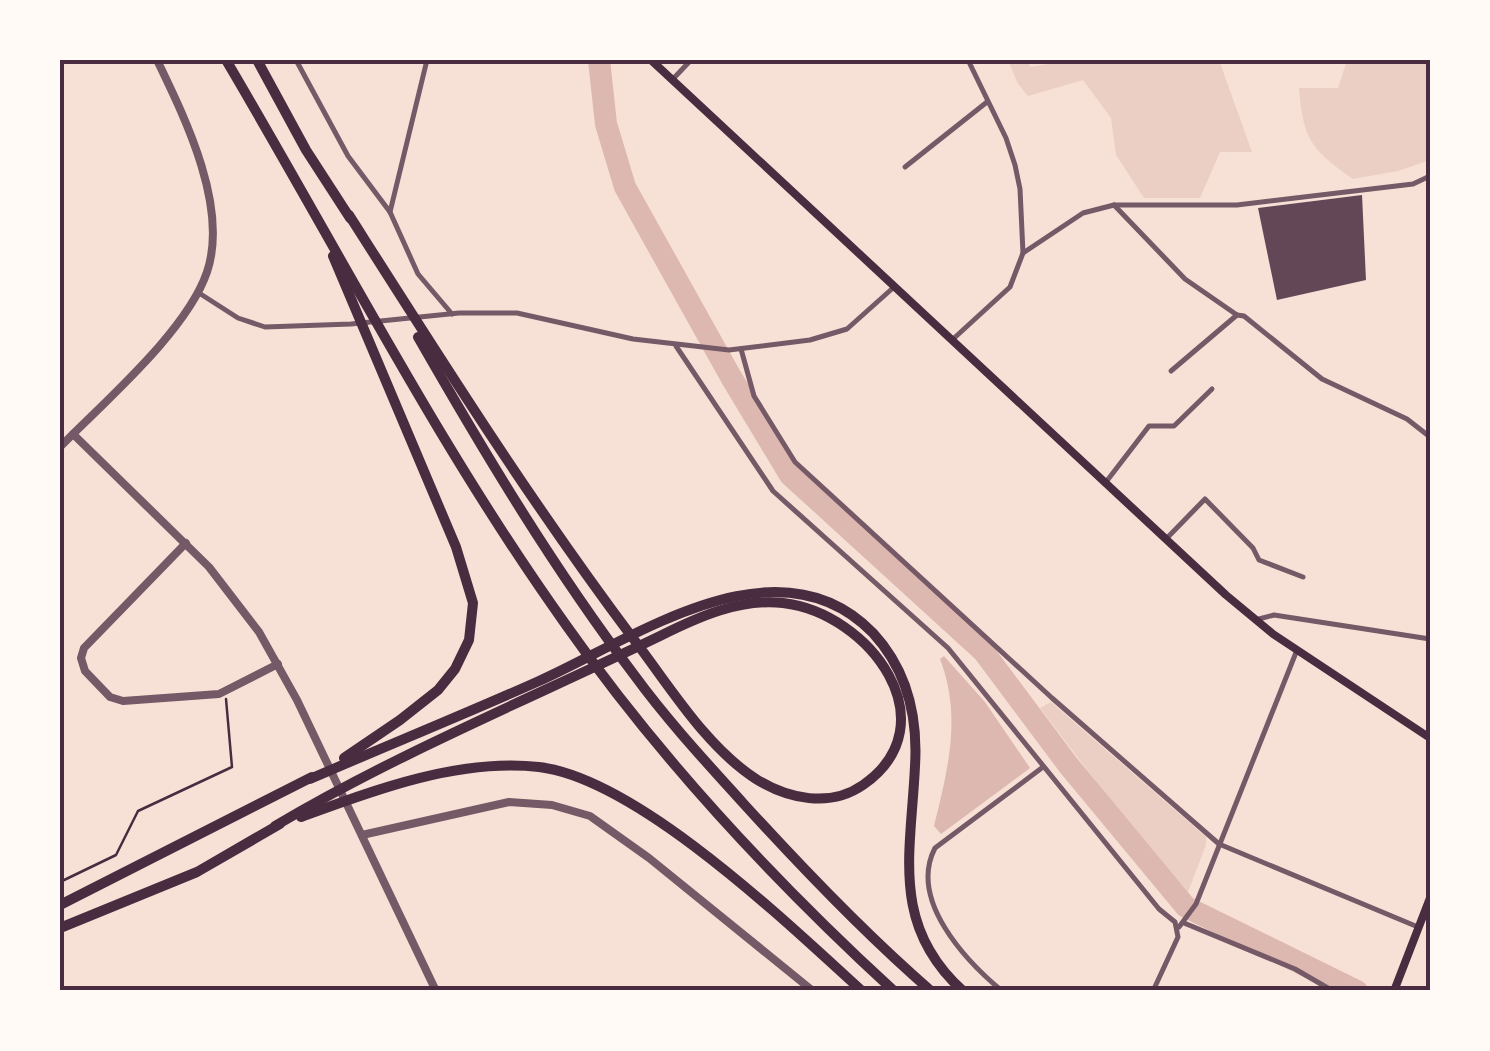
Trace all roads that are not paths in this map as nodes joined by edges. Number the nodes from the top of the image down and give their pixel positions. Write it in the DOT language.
graph roads {
  1 [pos="157,60"];
  2 [pos="226,60"];
  3 [pos="256,60"];
  4 [pos="296,60"];
  5 [pos="427,60"];
  6 [pos="651,60"];
  7 [pos="691,60"];
  8 [pos="968,60"];
  9 [pos="672,80"];
  10 [pos="987,102"];
  11 [pos="905,167"];
  12 [pos="1430,176"];
  13 [pos="1114,205"];
  14 [pos="390,212"];
  15 [pos="348,215"];
  16 [pos="320,222"];
  17 [pos="1024,253"];
  18 [pos="894,287"];
  19 [pos="199,293"];
  20 [pos="452,314"];
  21 [pos="1236,315"];
  22 [pos="952,340"];
  23 [pos="676,346"];
  24 [pos="741,349"];
  25 [pos="1171,371"];
  26 [pos="1212,389"];
  27 [pos="73,434"];
  28 [pos="1430,437"];
  29 [pos="60,447"];
  30 [pos="1106,482"];
  31 [pos="1166,539"];
  32 [pos="186,543"];
  33 [pos="1304,578"];
  34 [pos="1255,620"];
  35 [pos="658,630"];
  36 [pos="1430,639"];
  37 [pos="1297,650"];
  38 [pos="278,664"];
  39 [pos="542,686"];
  40 [pos="1430,738"];
  41 [pos="1044,767"];
  42 [pos="310,779"];
  43 [pos="276,826"];
  44 [pos="362,835"];
  45 [pos="1219,844"];
  46 [pos="1430,898"];
  47 [pos="60,904"];
  48 [pos="1183,922"];
  49 [pos="1418,927"];
  50 [pos="60,928"];
  51 [pos="1398,990"];
  52 [pos="435,991"];
  53 [pos="813,991"];
  54 [pos="862,991"];
  55 [pos="894,991"];
  56 [pos="932,991"];
  57 [pos="963,991"];
  58 [pos="1002,991"];
  59 [pos="1153,991"];
  60 [pos="1333,991"];
  1 -- 19 [label="street"];
  2 -- 16 [label="highway"];
  3 -- 15 [label="highway"];
  4 -- 14 [label="street"];
  5 -- 14 [label="street"];
  6 -- 9 [label="main road"];
  7 -- 9 [label="street"];
  8 -- 10 [label="street"];
  9 -- 18 [label="main road"];
  10 -- 11 [label="street"];
  10 -- 17 [label="street"];
  12 -- 13 [label="street"];
  13 -- 17 [label="street"];
  13 -- 21 [label="street"];
  14 -- 20 [label="street"];
  15 -- 35 [label="highway"];
  15 -- 56 [label="highway"];
  16 -- 42 [label="highway"];
  16 -- 55 [label="highway"];
  17 -- 22 [label="street"];
  18 -- 22 [label="main road"];
  18 -- 24 [label="street"];
  19 -- 20 [label="street"];
  19 -- 27 [label="street"];
  20 -- 23 [label="street"];
  21 -- 25 [label="street"];
  21 -- 28 [label="street"];
  22 -- 30 [label="main road"];
  23 -- 24 [label="street"];
  23 -- 41 [label="street"];
  24 -- 45 [label="street"];
  26 -- 30 [label="street"];
  27 -- 29 [label="street"];
  27 -- 32 [label="street"];
  30 -- 31 [label="main road"];
  31 -- 33 [label="street"];
  31 -- 34 [label="main road"];
  32 -- 38 [label="street"];
  32 -- 38 [label="street"];
  34 -- 36 [label="street"];
  34 -- 37 [label="main road"];
  35 -- 39 [label="highway"];
  35 -- 57 [label="highway"];
  37 -- 40 [label="main road"];
  37 -- 45 [label="street"];
  38 -- 44 [label="street"];
  39 -- 42 [label="highway"];
  39 -- 43 [label="highway"];
  41 -- 48 [label="street"];
  41 -- 58 [label="street"];
  42 -- 47 [label="highway"];
  43 -- 50 [label="highway"];
  43 -- 54 [label="highway"];
  44 -- 52 [label="street"];
  44 -- 53 [label="street"];
  45 -- 48 [label="street"];
  45 -- 49 [label="street"];
  46 -- 49 [label="main road"];
  48 -- 59 [label="street"];
  48 -- 60 [label="street"];
  49 -- 51 [label="main road"];
}
